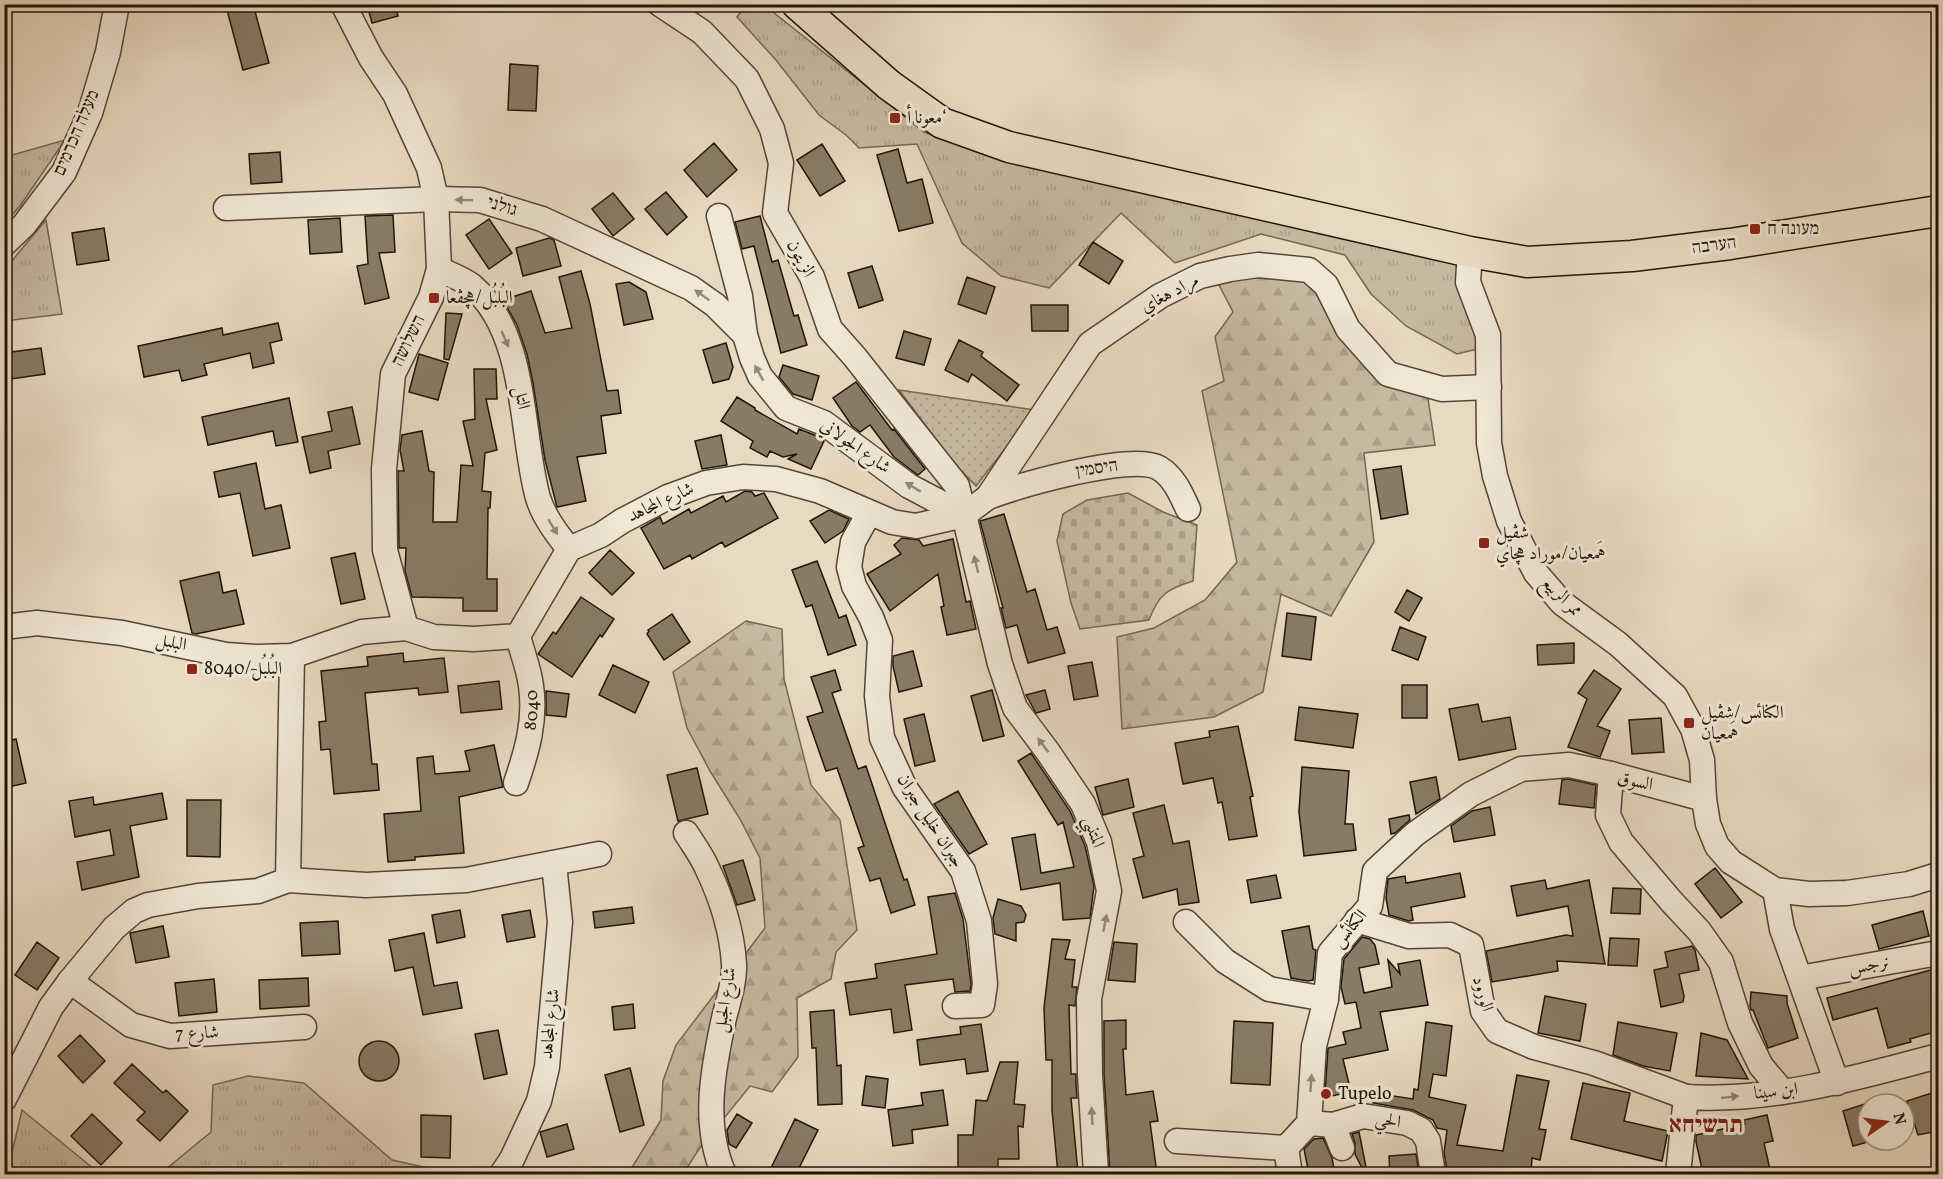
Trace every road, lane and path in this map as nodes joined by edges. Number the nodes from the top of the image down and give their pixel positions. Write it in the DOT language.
graph roads {
  1 [pos="117,4"];
  2 [pos="343,4"];
  3 [pos="660,4"];
  4 [pos="797,4"];
  5 [pos="436,199"];
  6 [pos="226,208"];
  7 [pos="1938,211"];
  8 [pos="719,216"];
  9 [pos="4,244"];
  10 [pos="1470,252"];
  11 [pos="439,269"];
  12 [pos="744,335"];
  13 [pos="1489,387"];
  14 [pos="988,497"];
  15 [pos="1188,509"];
  16 [pos="869,513"];
  17 [pos="964,515"];
  18 [pos="569,549"];
  19 [pos="4,627"];
  20 [pos="406,628"];
  21 [pos="518,636"];
  22 [pos="292,656"];
  23 [pos="1611,774"];
  24 [pos="516,783"];
  25 [pos="1704,800"];
  26 [pos="686,833"];
  27 [pos="599,854"];
  28 [pos="554,864"];
  29 [pos="1938,875"];
  30 [pos="288,880"];
  31 [pos="1775,890"];
  32 [pos="1356,920"];
  33 [pos="1186,922"];
  34 [pos="1938,953"];
  35 [pos="1800,978"];
  36 [pos="70,981"];
  37 [pos="1326,999"];
  38 [pos="955,1006"];
  39 [pos="304,1027"];
  40 [pos="1938,1056"];
  41 [pos="1837,1083"];
  42 [pos="1783,1092"];
  43 [pos="1686,1097"];
  44 [pos="4,1099"];
  45 [pos="1309,1123"];
  46 [pos="1333,1125"];
  47 [pos="1177,1141"];
  48 [pos="1286,1148"];
  49 [pos="1342,1148"];
  50 [pos="718,1171"];
  51 [pos="502,1174"];
  52 [pos="1096,1174"];
  53 [pos="1290,1174"];
  54 [pos="1433,1174"];
  55 [pos="1678,1174"];
  1 -- 9 [label="street, מעלה הכרמים"];
  2 -- 5 [label="street, השלושה"];
  3 -- 17 [label="street, الزيتون"];
  4 -- 10 [label="main road, הערבה"];
  5 -- 6 [label="street, גולני"];
  5 -- 11 [label="street, השלושה"];
  12 -- 5 [label="street, גולני, one-way"];
  7 -- 10 [label="main road, הערבה"];
  8 -- 12 [label="street"];
  10 -- 13 [label="street, ممر الربيع"];
  11 -- 18 [label="street, التل, one-way"];
  11 -- 20 [label="street, השלושה"];
  17 -- 12 [label="street, شارع الجولاني, one-way"];
  13 -- 14 [label="street, مراد هغاي"];
  13 -- 25 [label="street, ممر الربيع"];
  14 -- 15 [label="street, היסמין"];
  14 -- 17 [label="street, مراد هغاي"];
  16 -- 17 [label="street, شارع المجاهد"];
  16 -- 18 [label="street, شارع المجاهد"];
  16 -- 38 [label="street, جبران خليل جبران"];
  52 -- 17 [label="street, المتنبي, one-way"];
  18 -- 21 [label="street"];
  19 -- 22 [label="street, البلبل"];
  20 -- 21 [label="street"];
  20 -- 22 [label="street, البلبل"];
  21 -- 24 [label="street, 8040"];
  22 -- 30 [label="street"];
  23 -- 25 [label="street, السوق"];
  23 -- 32 [label="street, الكنائس"];
  23 -- 42 [label="street, السوق"];
  25 -- 31 [label="street"];
  26 -- 50 [label="street, شارع الجبل"];
  27 -- 28 [label="street"];
  28 -- 30 [label="street"];
  28 -- 51 [label="street, شارع المجاهد"];
  29 -- 31 [label="street"];
  30 -- 36 [label="street"];
  31 -- 35 [label="street"];
  32 -- 37 [label="street, الكنائس"];
  32 -- 43 [label="street, الورود"];
  33 -- 37 [label="street"];
  34 -- 35 [label="street, نرجس"];
  35 -- 41 [label="street"];
  36 -- 39 [label="street, شارع 7"];
  36 -- 44 [label="street"];
  45 -- 37 [label="street, الكنائس, one-way"];
  40 -- 41 [label="street, ابن سينا"];
  41 -- 42 [label="street, ابن سينا"];
  43 -- 42 [label="street, ابن سينا, one-way"];
  43 -- 55 [label="street"];
  45 -- 46 [label="street, الحي"];
  45 -- 48 [label="street"];
  46 -- 49 [label="street"];
  46 -- 54 [label="street, الحي"];
  47 -- 48 [label="street"];
  48 -- 53 [label="street"];
}
